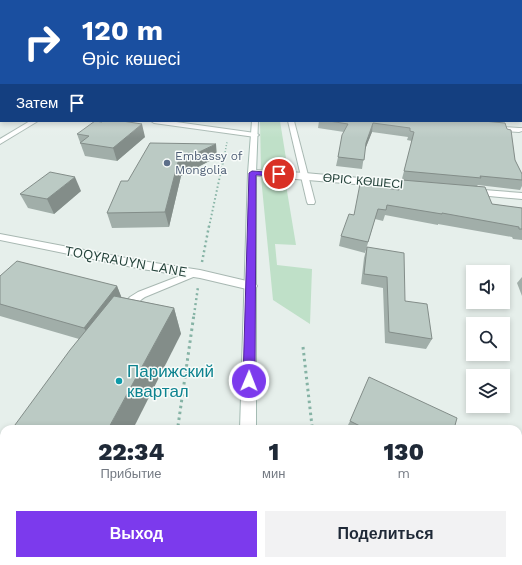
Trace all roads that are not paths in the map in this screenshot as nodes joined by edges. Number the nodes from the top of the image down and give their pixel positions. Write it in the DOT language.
graph roads {
  1 [pos="33,122"];
  2 [pos="161,122"];
  3 [pos="255,122"];
  4 [pos="291,122"];
  5 [pos="516,122"];
  6 [pos="488,127"];
  7 [pos="521,133"];
  8 [pos="255,135"];
  9 [pos="0,142"];
  10 [pos="252,173"];
  11 [pos="305,176"];
  12 [pos="421,187"];
  13 [pos="460,190"];
  14 [pos="522,196"];
  15 [pos="311,202"];
  16 [pos="0,237"];
  17 [pos="195,273"];
  18 [pos="252,286"];
  19 [pos="117,321"];
  20 [pos="248,425"];
  1 -- 9 [label="street"];
  2 -- 8 [label="street"];
  3 -- 8 [label="street"];
  4 -- 11 [label="lane"];
  5 -- 7 [label="street"];
  6 -- 7 [label="street"];
  8 -- 10 [label="street"];
  10 -- 11 [label="street, ӨРІС КӨШЕСІ"];
  10 -- 18 [label="street"];
  11 -- 12 [label="street, ӨРІС КӨШЕСІ"];
  11 -- 15 [label="lane"];
  13 -- 14 [label="street"];
  16 -- 17 [label="street, TOQYRAUYN LANE"];
  17 -- 18 [label="street, TOQYRAUYN LANE"];
  17 -- 19 [label="lane"];
  18 -- 20 [label="street"];
}
